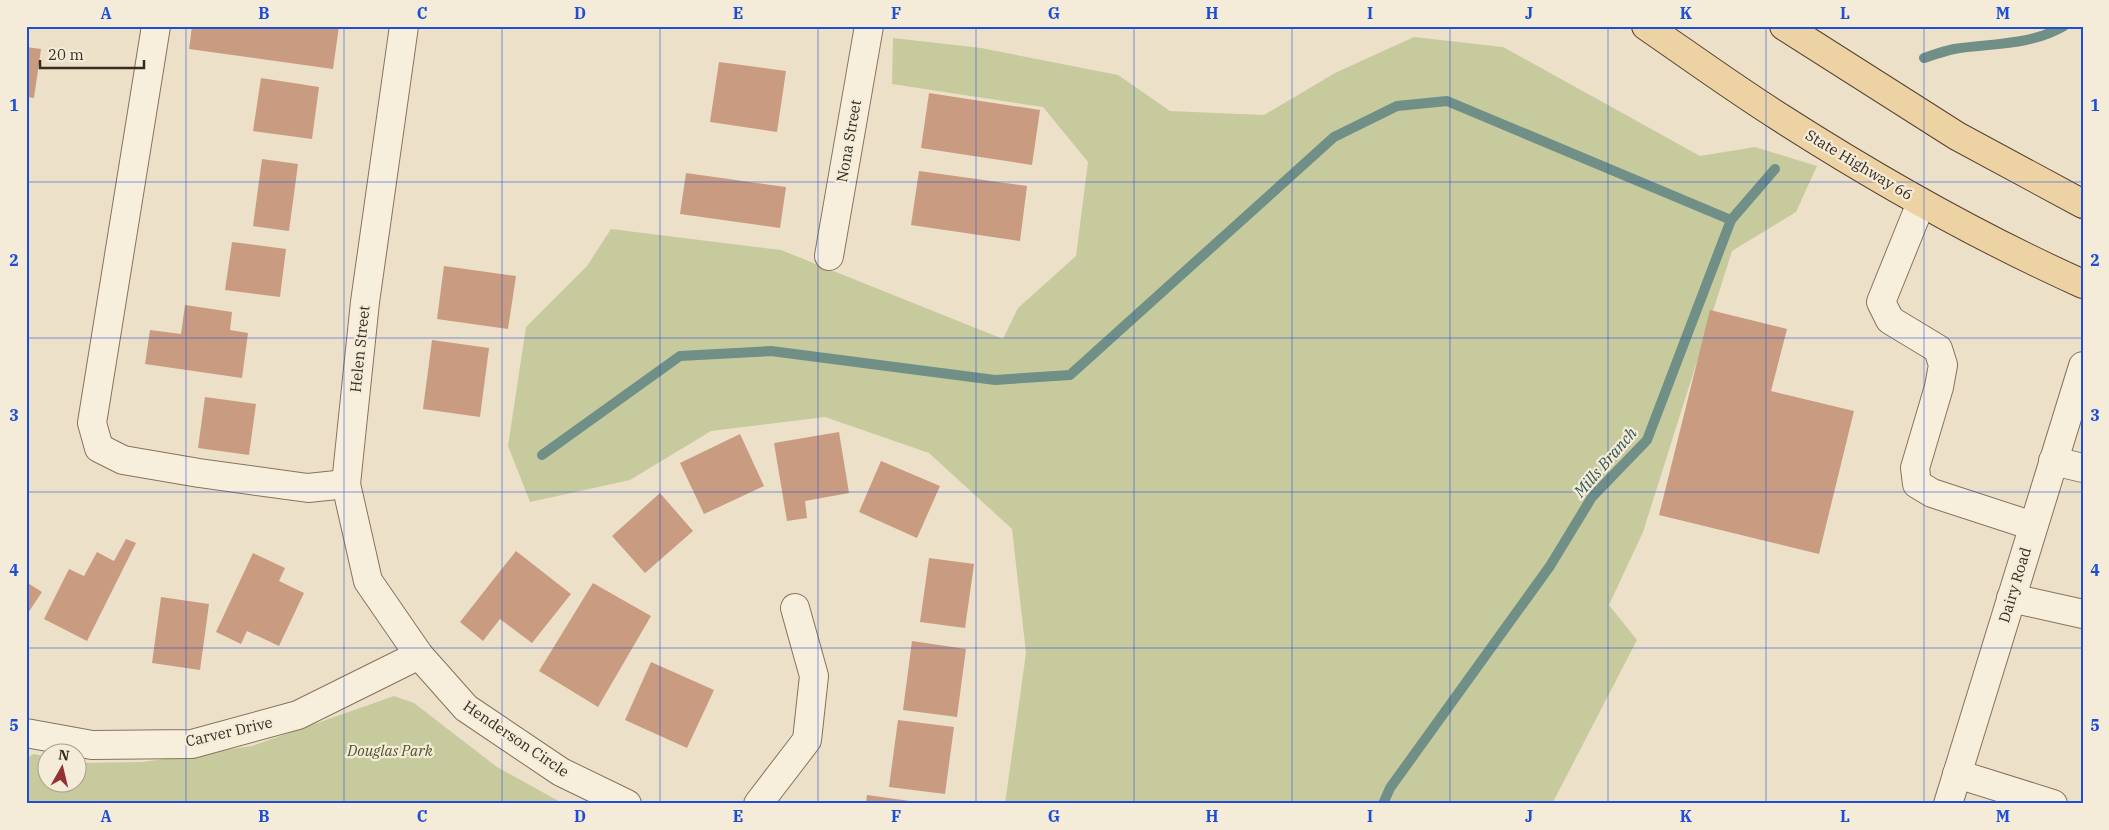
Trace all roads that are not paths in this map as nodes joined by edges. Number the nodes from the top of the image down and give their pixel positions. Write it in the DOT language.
graph roads {
  1 [pos="156,26"];
  2 [pos="404,26"];
  3 [pos="869,26"];
  4 [pos="1646,26"];
  5 [pos="1784,26"];
  6 [pos="1920,203"];
  7 [pos="2083,204"];
  8 [pos="829,256"];
  9 [pos="2083,284"];
  10 [pos="2083,366"];
  11 [pos="2053,461"];
  12 [pos="2083,468"];
  13 [pos="346,484"];
  14 [pos="2033,526"];
  15 [pos="2011,598"];
  16 [pos="795,608"];
  17 [pos="2083,614"];
  18 [pos="419,655"];
  19 [pos="26,733"];
  20 [pos="1957,774"];
  21 [pos="627,804"];
  22 [pos="758,804"];
  23 [pos="1948,804"];
  24 [pos="2053,804"];
  1 -- 13 [label="street"];
  2 -- 13 [label="street, Helen Street"];
  3 -- 8 [label="street, Nona Street"];
  4 -- 6 [label="main road, State Highway 66"];
  5 -- 7 [label="main road"];
  6 -- 9 [label="main road, State Highway 66"];
  6 -- 14 [label="street"];
  10 -- 11 [label="street, Dairy Road"];
  11 -- 12 [label="street"];
  11 -- 14 [label="street, Dairy Road"];
  13 -- 18 [label="street, Helen Street"];
  14 -- 15 [label="street, Dairy Road"];
  15 -- 17 [label="street"];
  15 -- 20 [label="street, Dairy Road"];
  16 -- 22 [label="street"];
  18 -- 19 [label="street, Carver Drive"];
  18 -- 21 [label="street, Henderson Circle"];
  20 -- 23 [label="street, Dairy Road"];
  20 -- 24 [label="street"];
}
